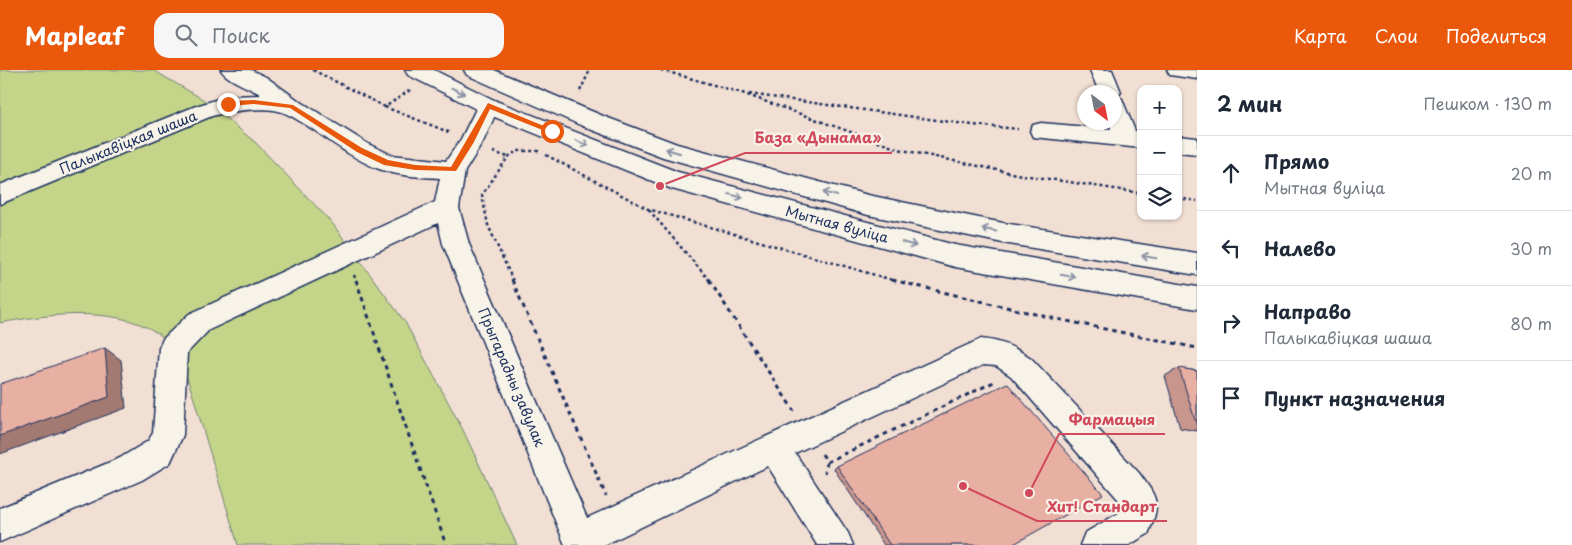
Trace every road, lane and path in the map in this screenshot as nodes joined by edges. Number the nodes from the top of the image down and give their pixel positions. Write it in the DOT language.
graph roads {
  1 [pos="232,70"];
  2 [pos="313,70"];
  3 [pos="475,70"];
  4 [pos="590,70"];
  5 [pos="661,70"];
  6 [pos="1101,70"];
  7 [pos="1178,70"];
  8 [pos="1197,72"];
  9 [pos="508,76"];
  10 [pos="415,78"];
  11 [pos="1107,85"];
  12 [pos="580,91"];
  13 [pos="742,93"];
  14 [pos="291,106"];
  15 [pos="488,106"];
  16 [pos="385,107"];
  17 [pos="1122,118"];
  18 [pos="1041,131"];
  19 [pos="452,133"];
  20 [pos="1134,139"];
  21 [pos="1182,144"];
  22 [pos="1197,146"];
  23 [pos="493,152"];
  24 [pos="508,157"];
  25 [pos="453,170"];
  26 [pos="1137,191"];
  27 [pos="0,195"];
  28 [pos="1182,199"];
  29 [pos="1197,201"];
  30 [pos="447,208"];
  31 [pos="648,209"];
  32 [pos="346,253"];
  33 [pos="1197,264"];
  34 [pos="1197,298"];
  35 [pos="1197,348"];
  36 [pos="1006,382"];
  37 [pos="808,431"];
  38 [pos="774,448"];
  39 [pos="616,520"];
  40 [pos="0,524"];
  41 [pos="581,542"];
  42 [pos="446,545"];
  43 [pos="836,545"];
  44 [pos="1097,545"];
  1 -- 14 [label="main road"];
  2 -- 16 [label="path"];
  3 -- 9 [label="main road, Мытная вуліца"];
  4 -- 12 [label="path"];
  5 -- 13 [label="path"];
  6 -- 11 [label="main road"];
  7 -- 8 [label="main road"];
  9 -- 15 [label="main road"];
  33 -- 9 [label="main road, Мытная вуліца, one-way"];
  10 -- 15 [label="main road, Мытная вуліца, one-way"];
  10 -- 16 [label="path"];
  13 -- 18 [label="path"];
  13 -- 26 [label="path"];
  14 -- 25 [label="main road, Палыкавіцкая шаша"];
  14 -- 27 [label="main road, Палыкавіцкая шаша"];
  15 -- 25 [label="main road"];
  15 -- 34 [label="main road, Мытная вуліца, one-way"];
  16 -- 19 [label="path"];
  17 -- 20 [label="main road"];
  18 -- 20 [label="main road"];
  21 -- 22 [label="main road"];
  23 -- 24 [label="path"];
  24 -- 31 [label="path"];
  24 -- 39 [label="path"];
  25 -- 30 [label="main road"];
  28 -- 29 [label="path"];
  30 -- 32 [label="main road"];
  30 -- 41 [label="main road, Прыгарадны завулак"];
  31 -- 35 [label="path"];
  31 -- 37 [label="path"];
  32 -- 40 [label="main road"];
  32 -- 42 [label="path"];
  36 -- 37 [label="path"];
  37 -- 38 [label="main road"];
  37 -- 44 [label="main road"];
  38 -- 39 [label="main road"];
  38 -- 43 [label="main road"];
  39 -- 41 [label="main road"];
}
